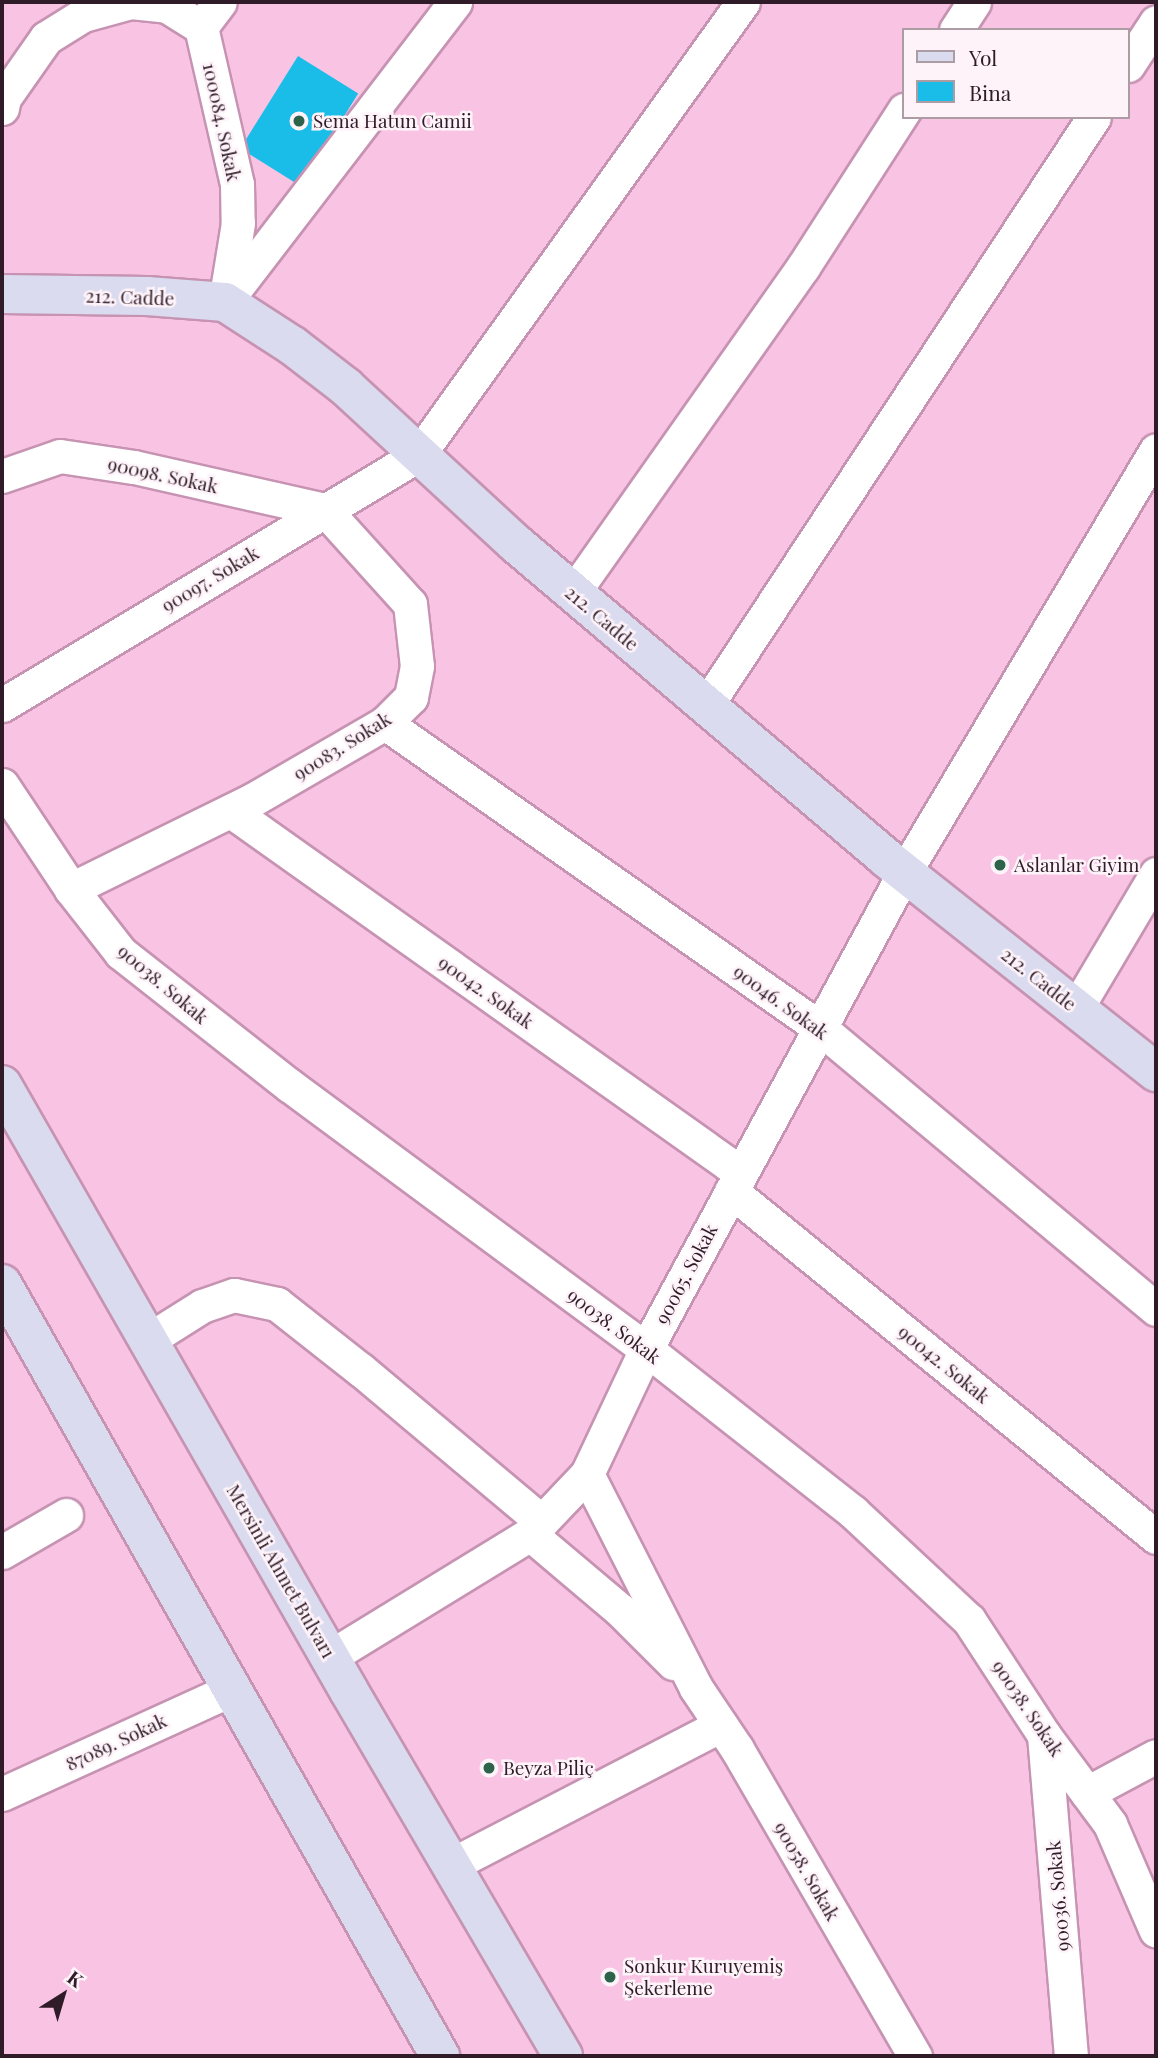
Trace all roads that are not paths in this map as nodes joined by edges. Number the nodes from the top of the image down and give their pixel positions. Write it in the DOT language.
graph roads {
  1 [pos="455,2"];
  2 [pos="743,2"];
  3 [pos="974,2"];
  4 [pos="166,4"];
  5 [pos="210,14"];
  6 [pos="1156,22"];
  7 [pos="957,28"];
  8 [pos="1130,62"];
  9 [pos="2,108"];
  10 [pos="902,113"];
  11 [pos="1093,119"];
  12 [pos="2,293"];
  13 [pos="225,302"];
  14 [pos="1156,451"];
  15 [pos="419,454"];
  16 [pos="2,476"];
  17 [pos="325,510"];
  18 [pos="573,593"];
  19 [pos="2,705"];
  20 [pos="706,706"];
  21 [pos="386,723"];
  22 [pos="2,785"];
  23 [pos="231,811"];
  24 [pos="904,873"];
  25 [pos="1156,874"];
  26 [pos="71,890"];
  27 [pos="1076,1009"];
  28 [pos="820,1028"];
  29 [pos="1156,1072"];
  30 [pos="2,1085"];
  31 [pos="736,1182"];
  32 [pos="2,1284"];
  33 [pos="1156,1309"];
  34 [pos="148,1340"];
  35 [pos="646,1349"];
  36 [pos="587,1474"];
  37 [pos="66,1515"];
  38 [pos="535,1527"];
  39 [pos="1153,1527"];
  40 [pos="2,1552"];
  41 [pos="331,1656"];
  42 [pos="696,1688"];
  43 [pos="230,1690"];
  44 [pos="721,1725"];
  45 [pos="1044,1735"];
  46 [pos="1156,1756"];
  47 [pos="1087,1793"];
  48 [pos="2,1794"];
  49 [pos="451,1865"];
  50 [pos="1156,1931"];
  51 [pos="440,2056"];
  52 [pos="563,2056"];
  53 [pos="915,2056"];
  54 [pos="1071,2056"];
  1 -- 13 [label="street"];
  2 -- 15 [label="street"];
  3 -- 7 [label="street"];
  4 -- 5 [label="street, 100084. Sokak"];
  4 -- 9 [label="street, 100084. Sokak"];
  5 -- 13 [label="street, 100084. Sokak"];
  6 -- 8 [label="street"];
  10 -- 18 [label="street"];
  11 -- 20 [label="street"];
  12 -- 13 [label="main road, 212. Cadde"];
  13 -- 15 [label="main road, 212. Cadde"];
  14 -- 24 [label="street, 90065. Sokak"];
  15 -- 17 [label="street, 90097. Sokak"];
  15 -- 18 [label="main road, 212. Cadde"];
  16 -- 17 [label="street, 90098. Sokak"];
  17 -- 19 [label="street, 90097. Sokak"];
  17 -- 21 [label="street, 90083. Sokak"];
  18 -- 20 [label="main road, 212. Cadde"];
  20 -- 24 [label="main road, 212. Cadde"];
  21 -- 23 [label="street, 90083. Sokak"];
  21 -- 28 [label="street, 90046. Sokak"];
  22 -- 26 [label="street, 90038. Sokak"];
  23 -- 26 [label="street, 90083. Sokak"];
  23 -- 31 [label="street, 90042. Sokak"];
  24 -- 27 [label="main road, 212. Cadde"];
  24 -- 28 [label="street, 90065. Sokak"];
  25 -- 27 [label="street"];
  26 -- 35 [label="street, 90038. Sokak"];
  27 -- 29 [label="main road, 212. Cadde"];
  28 -- 31 [label="street, 90065. Sokak"];
  28 -- 33 [label="street, 90046. Sokak"];
  30 -- 34 [label="main road, Mersinli Ahmet Bulvarı"];
  31 -- 35 [label="street, 90065. Sokak"];
  31 -- 39 [label="street, 90042. Sokak"];
  32 -- 43 [label="main road"];
  34 -- 38 [label="street, 90058. Sokak"];
  34 -- 41 [label="main road, Mersinli Ahmet Bulvarı"];
  35 -- 36 [label="street, 90065. Sokak"];
  35 -- 45 [label="street, 90038. Sokak"];
  36 -- 38 [label="street, 90065. Sokak"];
  36 -- 42 [label="street, 90058. Sokak"];
  37 -- 40 [label="street"];
  38 -- 41 [label="street, 90065. Sokak"];
  38 -- 42 [label="street, 90058. Sokak"];
  41 -- 49 [label="main road, Mersinli Ahmet Bulvarı"];
  42 -- 44 [label="street, 90058. Sokak"];
  43 -- 48 [label="street, 87089. Sokak"];
  43 -- 51 [label="main road"];
  44 -- 49 [label="street"];
  44 -- 53 [label="street, 90058. Sokak"];
  45 -- 47 [label="street, 90038. Sokak"];
  45 -- 54 [label="street, 90036. Sokak"];
  46 -- 47 [label="street"];
  47 -- 50 [label="street, 90038. Sokak"];
  49 -- 52 [label="main road, Mersinli Ahmet Bulvarı"];
}
